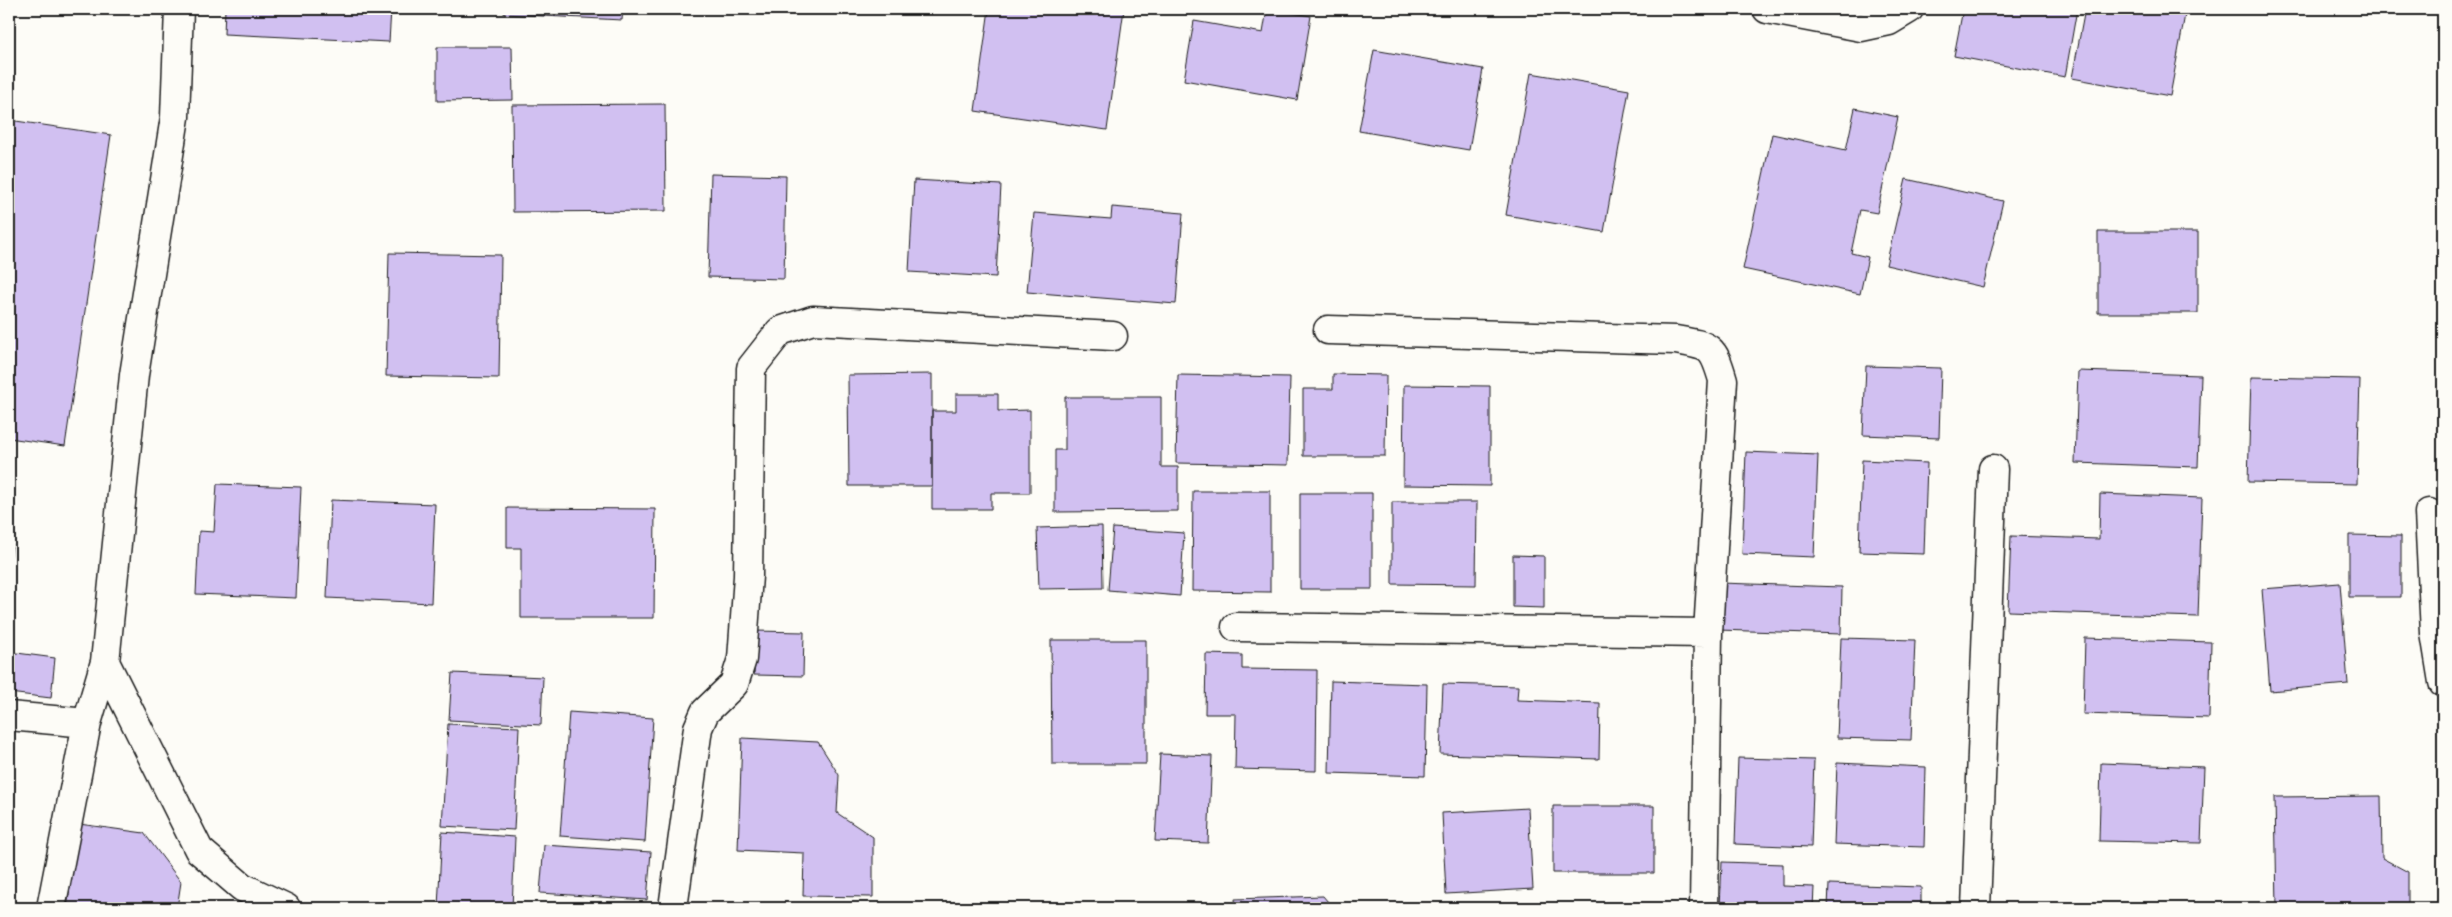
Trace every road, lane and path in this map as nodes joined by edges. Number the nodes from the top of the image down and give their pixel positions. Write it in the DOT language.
graph roads {
  1 [pos="179,9"];
  2 [pos="1768,9"];
  3 [pos="1909,9"];
  4 [pos="1328,330"];
  5 [pos="1113,336"];
  6 [pos="1993,469"];
  7 [pos="2429,513"];
  8 [pos="1236,627"];
  9 [pos="1708,633"];
  10 [pos="105,662"];
  11 [pos="2443,682"];
  12 [pos="9,716"];
  13 [pos="87,723"];
  14 [pos="51,908"];
  15 [pos="286,908"];
  16 [pos="673,908"];
  17 [pos="1704,908"];
  18 [pos="1976,908"];
  1 -- 10 [label="street"];
  2 -- 3 [label="street"];
  4 -- 9 [label="street"];
  5 -- 16 [label="street"];
  6 -- 18 [label="street"];
  7 -- 11 [label="street"];
  8 -- 9 [label="street"];
  9 -- 17 [label="street"];
  10 -- 13 [label="street"];
  10 -- 15 [label="street"];
  12 -- 13 [label="street"];
  13 -- 14 [label="street"];
}
